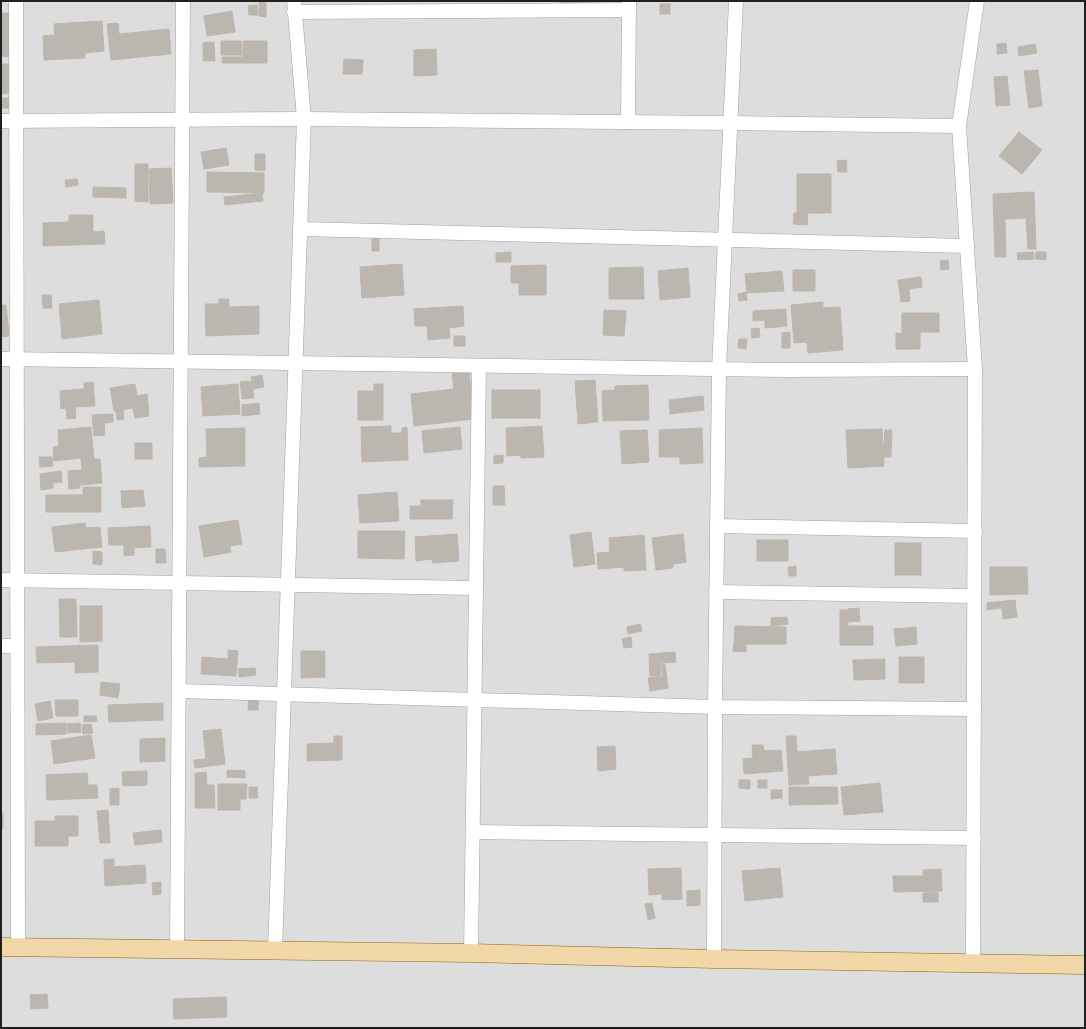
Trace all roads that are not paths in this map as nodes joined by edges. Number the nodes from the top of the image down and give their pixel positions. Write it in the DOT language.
graph roads {
  1 [pos="16,1"];
  2 [pos="183,1"];
  3 [pos="736,1"];
  4 [pos="977,1"];
  5 [pos="629,5"];
  6 [pos="294,6"];
  7 [pos="304,119"];
  8 [pos="182,120"];
  9 [pos="1,121"];
  10 [pos="16,121"];
  11 [pos="628,122"];
  12 [pos="731,123"];
  13 [pos="959,126"];
  14 [pos="300,228"];
  15 [pos="725,240"];
  16 [pos="967,246"];
  17 [pos="1,359"];
  18 [pos="17,359"];
  19 [pos="181,362"];
  20 [pos="295,363"];
  21 [pos="479,366"];
  22 [pos="975,368"];
  23 [pos="719,369"];
  24 [pos="717,526"];
  25 [pos="974,530"];
  26 [pos="1,580"];
  27 [pos="17,580"];
  28 [pos="179,583"];
  29 [pos="288,585"];
  30 [pos="476,588"];
  31 [pos="716,592"];
  32 [pos="974,596"];
  33 [pos="1,646"];
  34 [pos="17,646"];
  35 [pos="179,690"];
  36 [pos="284,694"];
  37 [pos="474,700"];
  38 [pos="715,707"];
  39 [pos="974,709"];
  40 [pos="472,832"];
  41 [pos="715,835"];
  42 [pos="974,838"];
  43 [pos="9,948"];
  44 [pos="178,950"];
  45 [pos="275,951"];
  46 [pos="471,953"];
  47 [pos="714,960"];
  48 [pos="973,963"];
  49 [pos="1085,965"];
  1 -- 10 [label="street"];
  2 -- 8 [label="street"];
  3 -- 12 [label="street"];
  4 -- 13 [label="street"];
  5 -- 6 [label="street"];
  5 -- 11 [label="street"];
  6 -- 7 [label="street"];
  7 -- 8 [label="street"];
  7 -- 11 [label="street"];
  7 -- 14 [label="street"];
  8 -- 10 [label="street"];
  8 -- 19 [label="street"];
  9 -- 10 [label="street"];
  10 -- 18 [label="street"];
  11 -- 12 [label="street"];
  12 -- 13 [label="street"];
  12 -- 15 [label="street"];
  13 -- 16 [label="street"];
  14 -- 15 [label="street"];
  14 -- 20 [label="street"];
  15 -- 16 [label="street"];
  15 -- 23 [label="street"];
  16 -- 22 [label="street"];
  17 -- 18 [label="street"];
  18 -- 19 [label="street"];
  18 -- 27 [label="street"];
  19 -- 20 [label="street"];
  19 -- 28 [label="street"];
  20 -- 21 [label="street"];
  20 -- 29 [label="street"];
  21 -- 23 [label="street"];
  21 -- 30 [label="street"];
  22 -- 23 [label="street"];
  22 -- 25 [label="street"];
  23 -- 24 [label="street"];
  24 -- 25 [label="street"];
  24 -- 31 [label="street"];
  25 -- 32 [label="street"];
  26 -- 27 [label="street"];
  27 -- 28 [label="street"];
  27 -- 34 [label="street"];
  28 -- 29 [label="street"];
  28 -- 35 [label="street"];
  29 -- 30 [label="street"];
  29 -- 36 [label="street"];
  30 -- 37 [label="street"];
  31 -- 32 [label="street"];
  31 -- 38 [label="street"];
  32 -- 39 [label="street"];
  33 -- 34 [label="street"];
  34 -- 43 [label="street"];
  35 -- 36 [label="street"];
  35 -- 44 [label="street"];
  36 -- 37 [label="street"];
  36 -- 45 [label="street"];
  37 -- 38 [label="street"];
  37 -- 40 [label="street"];
  38 -- 39 [label="street"];
  38 -- 41 [label="street"];
  39 -- 42 [label="street"];
  40 -- 41 [label="street"];
  40 -- 46 [label="street"];
  41 -- 42 [label="street"];
  41 -- 47 [label="street"];
  42 -- 48 [label="street"];
  43 -- 44 [label="main road"];
  44 -- 45 [label="main road"];
  45 -- 46 [label="main road"];
  46 -- 47 [label="main road"];
  47 -- 48 [label="main road"];
  48 -- 49 [label="main road"];
}
